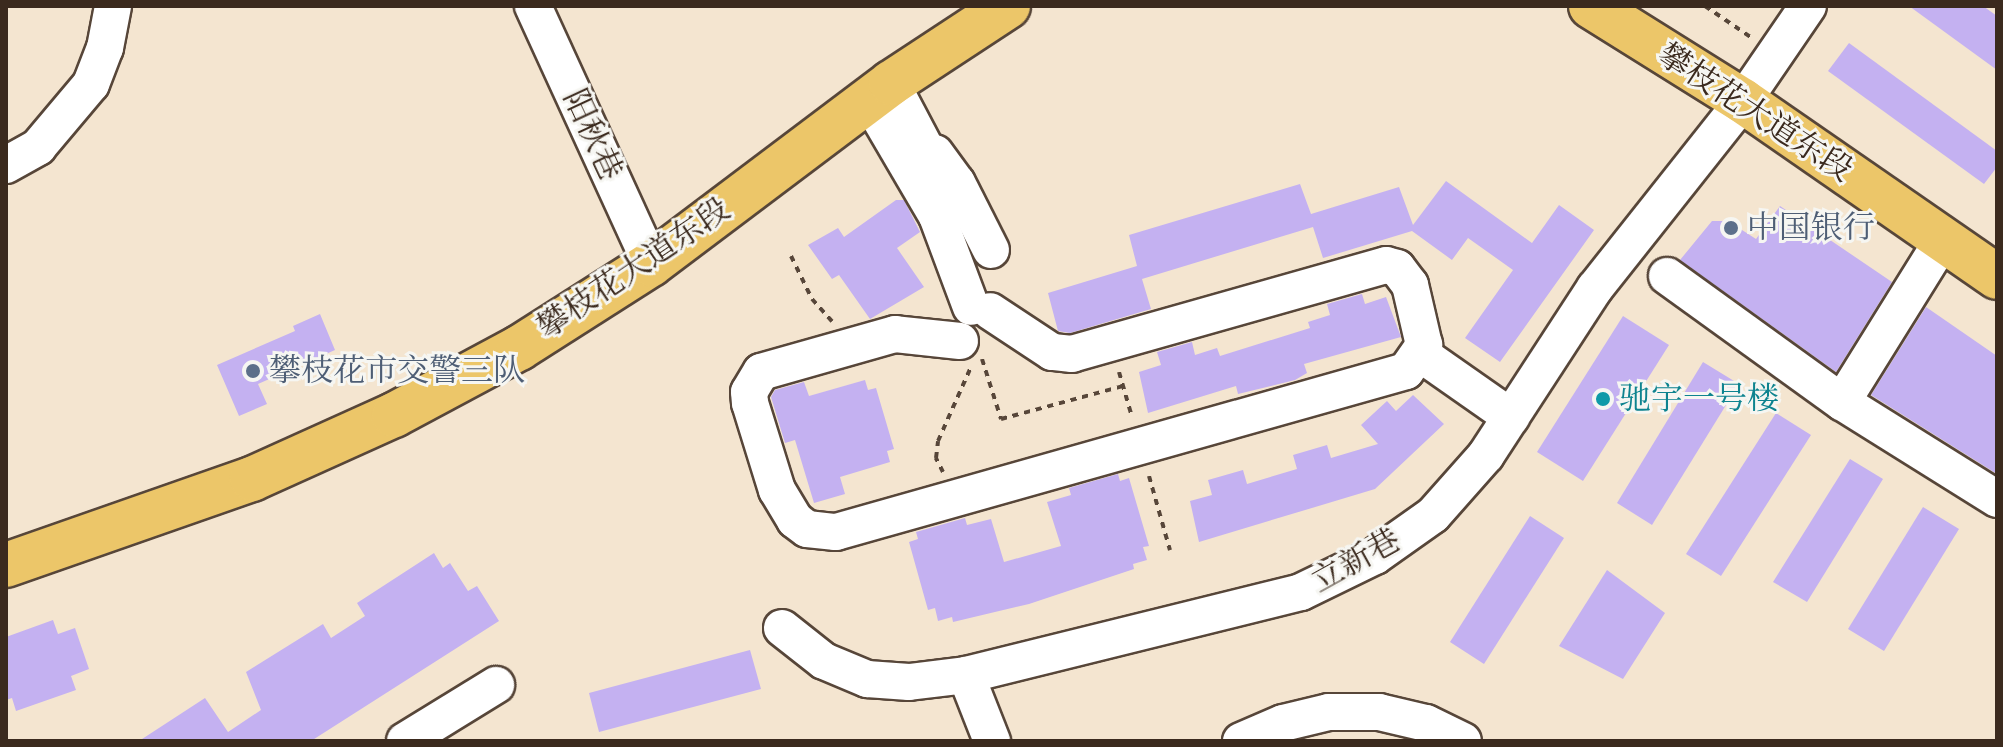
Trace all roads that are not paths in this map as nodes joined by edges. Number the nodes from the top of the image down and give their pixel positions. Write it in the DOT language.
graph roads {
  1 [pos="113,6"];
  2 [pos="533,6"];
  3 [pos="970,6"];
  4 [pos="1008,6"];
  5 [pos="1591,6"];
  6 [pos="1638,6"];
  7 [pos="1808,6"];
  8 [pos="1759,78"];
  9 [pos="880,92"];
  10 [pos="6,165"];
  11 [pos="1943,240"];
  12 [pos="1997,245"];
  13 [pos="646,252"];
  14 [pos="1667,276"];
  15 [pos="1997,277"];
  16 [pos="984,287"];
  17 [pos="1421,354"];
  18 [pos="1842,402"];
  19 [pos="1511,417"];
  20 [pos="1997,499"];
  21 [pos="6,542"];
  22 [pos="6,565"];
  23 [pos="782,628"];
  24 [pos="966,675"];
  25 [pos="496,685"];
  26 [pos="405,741"];
  27 [pos="992,741"];
  28 [pos="1241,741"];
  29 [pos="1463,741"];
  1 -- 10 [label="street"];
  2 -- 13 [label="street, 阳秋巷"];
  3 -- 13 [label="highway, 攀枝花大道东段"];
  4 -- 9 [label="highway, 攀枝花大道东段"];
  5 -- 8 [label="highway, 攀枝花大道东段"];
  6 -- 8 [label="highway, 攀枝花大道东段"];
  7 -- 8 [label="street, 立新巷"];
  8 -- 11 [label="highway, 攀枝花大道东段"];
  8 -- 12 [label="highway, 攀枝花大道东段"];
  8 -- 19 [label="street, 立新巷"];
  9 -- 13 [label="highway, 攀枝花大道东段"];
  9 -- 16 [label="street"];
  9 -- 16 [label="street"];
  11 -- 15 [label="highway, 攀枝花大道东段"];
  11 -- 18 [label="street"];
  13 -- 21 [label="highway, 攀枝花大道东段"];
  13 -- 22 [label="highway, 攀枝花大道东段"];
  14 -- 18 [label="street"];
  16 -- 17 [label="street"];
  16 -- 17 [label="street"];
  17 -- 19 [label="street"];
  18 -- 20 [label="street"];
  19 -- 24 [label="street, 立新巷"];
  23 -- 24 [label="street, 立新巷"];
  24 -- 27 [label="street"];
  25 -- 26 [label="street"];
  28 -- 29 [label="street"];
}
